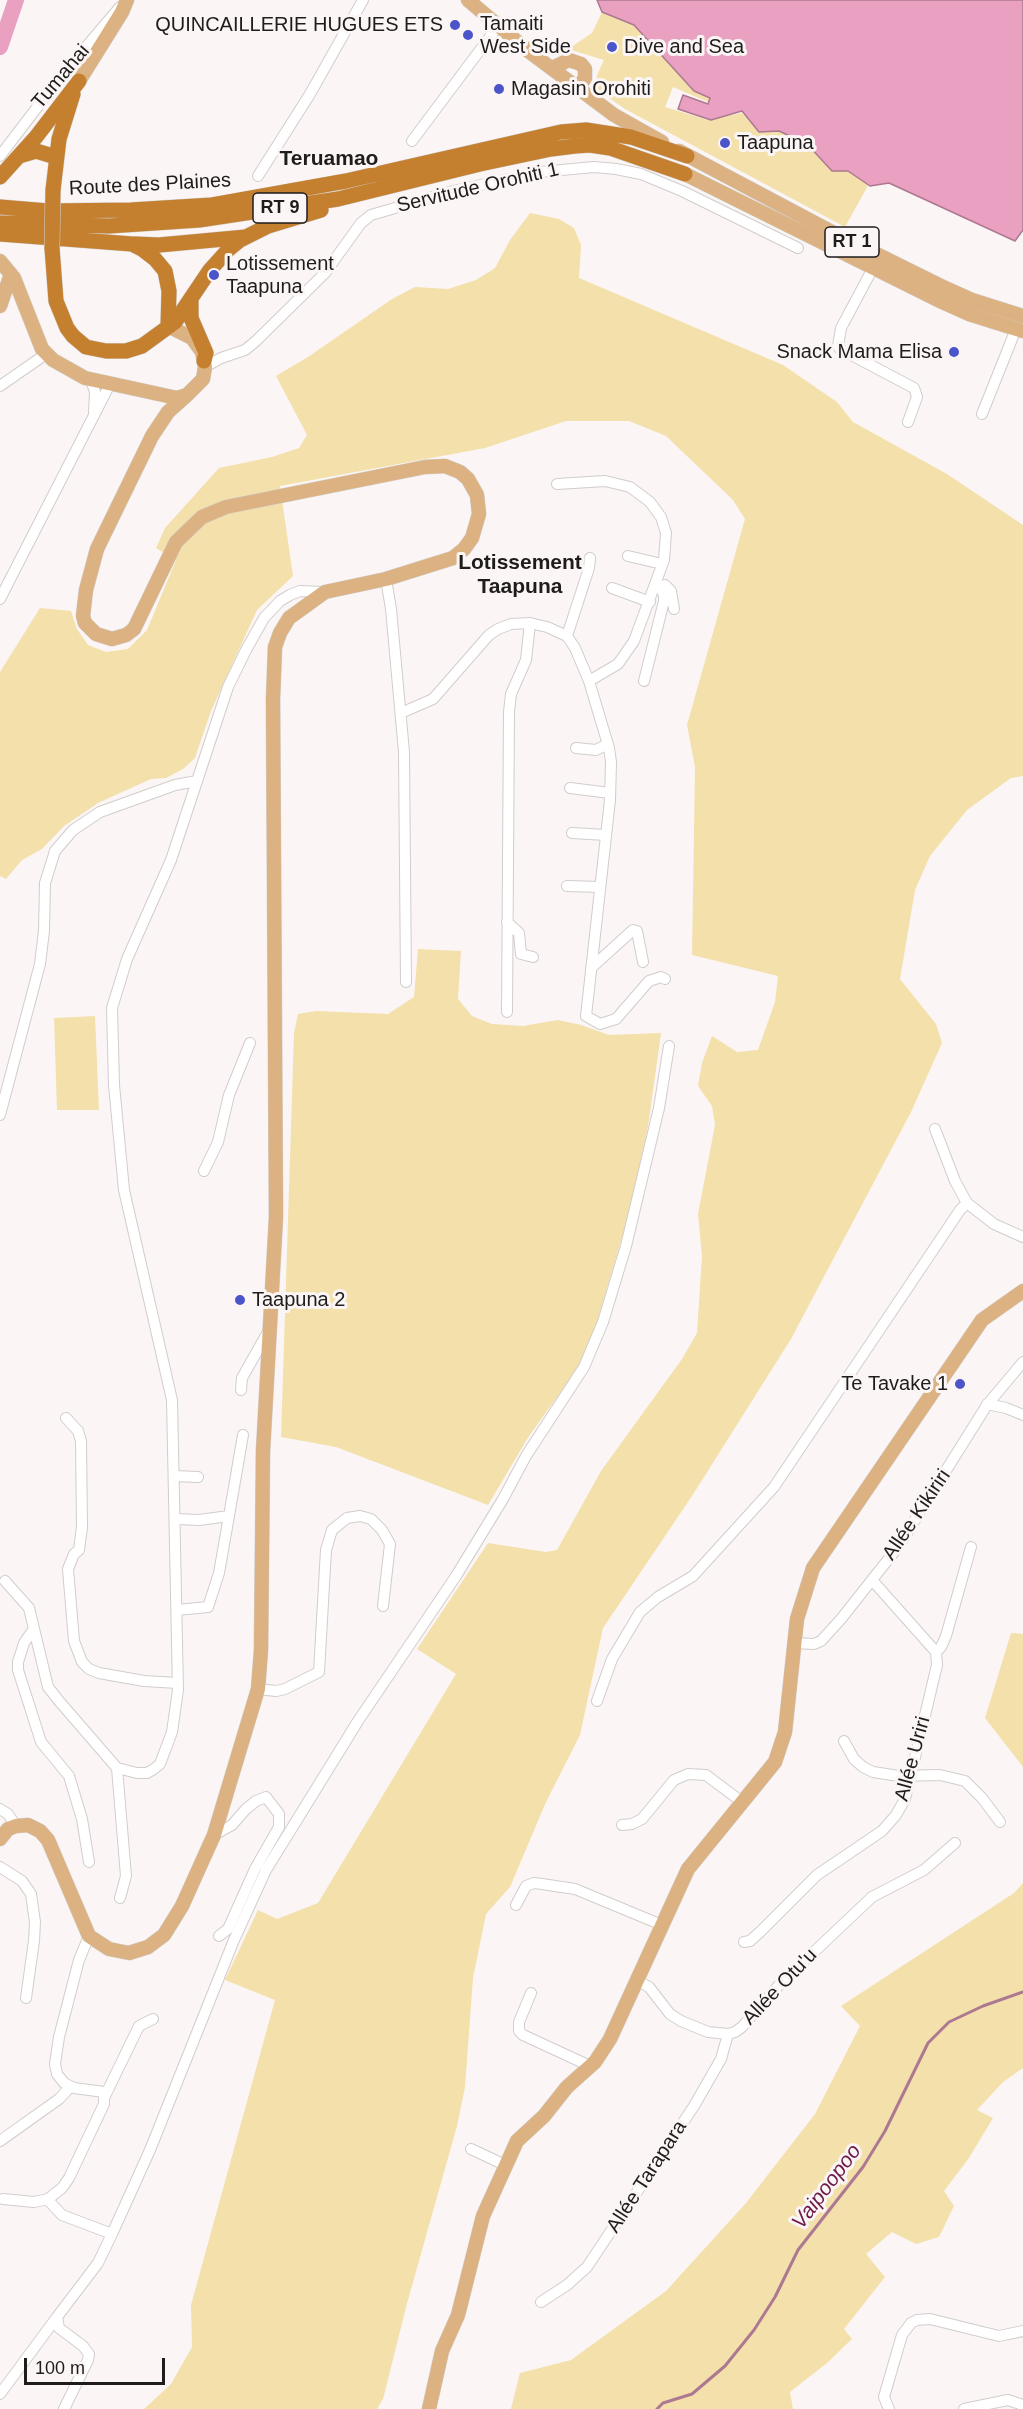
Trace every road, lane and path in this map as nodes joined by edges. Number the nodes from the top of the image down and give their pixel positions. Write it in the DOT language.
graph roads {
  1 [pos="126,0"];
  2 [pos="363,0"];
  3 [pos="468,0"];
  4 [pos="498,26"];
  5 [pos="527,50"];
  6 [pos="552,68"];
  7 [pos="79,81"];
  8 [pos="578,88"];
  9 [pos="412,141"];
  10 [pos="555,148"];
  11 [pos="0,156"];
  12 [pos="19,156"];
  13 [pos="687,156"];
  14 [pos="56,157"];
  15 [pos="685,174"];
  16 [pos="258,176"];
  17 [pos="0,177"];
  18 [pos="0,207"];
  19 [pos="0,223"];
  20 [pos="0,234"];
  21 [pos="246,237"];
  22 [pos="132,244"];
  23 [pos="798,248"];
  24 [pos="0,261"];
  25 [pos="873,268"];
  26 [pos="11,274"];
  27 [pos="191,298"];
  28 [pos="0,306"];
  29 [pos="1023,316"];
  30 [pos="168,326"];
  31 [pos="1020,330"];
  32 [pos="46,354"];
  33 [pos="205,364"];
  34 [pos="91,380"];
  35 [pos="110,384"];
  36 [pos="0,386"];
  37 [pos="187,395"];
  38 [pos="982,414"];
  39 [pos="93,422"];
  40 [pos="908,422"];
  41 [pos="557,484"];
  42 [pos="628,556"];
  43 [pos="590,558"];
  44 [pos="662,564"];
  45 [pos="386,579"];
  46 [pos="612,588"];
  47 [pos="657,588"];
  48 [pos="325,592"];
  49 [pos="0,599"];
  50 [pos="650,602"];
  51 [pos="674,609"];
  52 [pos="530,623"];
  53 [pos="567,636"];
  54 [pos="589,681"];
  55 [pos="644,681"];
  56 [pos="401,713"];
  57 [pos="608,744"];
  58 [pos="576,748"];
  59 [pos="197,781"];
  60 [pos="570,788"];
  61 [pos="610,793"];
  62 [pos="572,833"];
  63 [pos="606,835"];
  64 [pos="567,886"];
  65 [pos="600,888"];
  66 [pos="507,922"];
  67 [pos="533,957"];
  68 [pos="643,962"];
  69 [pos="591,968"];
  70 [pos="665,980"];
  71 [pos="406,982"];
  72 [pos="507,1012"];
  73 [pos="250,1042"];
  74 [pos="669,1046"];
  75 [pos="0,1115"];
  76 [pos="935,1129"];
  77 [pos="204,1171"];
  78 [pos="967,1203"];
  79 [pos="1023,1237"];
  80 [pos="1023,1291"];
  81 [pos="269,1330"];
  82 [pos="1023,1362"];
  83 [pos="241,1390"];
  84 [pos="987,1404"];
  85 [pos="1023,1415"];
  86 [pos="66,1418"];
  87 [pos="243,1435"];
  88 [pos="174,1476"];
  89 [pos="198,1477"];
  90 [pos="229,1516"];
  91 [pos="176,1520"];
  92 [pos="971,1547"];
  93 [pos="872,1580"];
  94 [pos="5,1581"];
  95 [pos="383,1606"];
  96 [pos="177,1610"];
  97 [pos="33,1630"];
  98 [pos="794,1643"];
  99 [pos="936,1652"];
  100 [pos="178,1683"];
  101 [pos="258,1689"];
  102 [pos="597,1701"];
  103 [pos="844,1741"];
  104 [pos="117,1768"];
  105 [pos="910,1774"];
  106 [pos="742,1802"];
  107 [pos="0,1809"];
  108 [pos="1000,1822"];
  109 [pos="622,1825"];
  110 [pos="16,1826"];
  111 [pos="214,1835"];
  112 [pos="0,1839"];
  113 [pos="955,1843"];
  114 [pos="89,1862"];
  115 [pos="0,1867"];
  116 [pos="120,1898"];
  117 [pos="516,1905"];
  118 [pos="662,1925"];
  119 [pos="89,1936"];
  120 [pos="234,1940"];
  121 [pos="744,1941"];
  122 [pos="638,1981"];
  123 [pos="531,1993"];
  124 [pos="26,1998"];
  125 [pos="153,2019"];
  126 [pos="728,2034"];
  127 [pos="590,2066"];
  128 [pos="70,2087"];
  129 [pos="105,2096"];
  130 [pos="0,2141"];
  131 [pos="471,2149"];
  132 [pos="505,2165"];
  133 [pos="3,2199"];
  134 [pos="47,2199"];
  135 [pos="112,2234"];
  136 [pos="541,2302"];
  137 [pos="57,2317"];
  138 [pos="1023,2331"];
  139 [pos="0,2394"];
  140 [pos="1023,2405"];
  141 [pos="64,2409"];
  142 [pos="429,2409"];
  143 [pos="889,2409"];
  144 [pos="964,2409"];
  1 -- 7 [label="main road"];
  1 -- 11 [label="street, Tumahai"];
  2 -- 16 [label="street"];
  3 -- 4 [label="main road, RT 1"];
  4 -- 5 [label="main road, RT 1"];
  4 -- 9 [label="street"];
  5 -- 6 [label="main road, RT 1"];
  5 -- 8 [label="main road, RT 1"];
  6 -- 8 [label="main road, RT 1"];
  6 -- 8 [label="main road"];
  7 -- 12 [label="highway"];
  7 -- 14 [label="highway"];
  8 -- 13 [label="main road, RT 1"];
  10 -- 15 [label="highway, Route des Plaines / RT 9"];
  10 -- 19 [label="highway, Route des Plaines / RT 9"];
  10 -- 21 [label="highway"];
  12 -- 14 [label="highway"];
  12 -- 17 [label="highway"];
  13 -- 18 [label="highway, Route des Plaines / RT 9"];
  13 -- 29 [label="main road, RT 1"];
  14 -- 30 [label="highway, bridge"];
  15 -- 25 [label="main road, RT 1"];
  20 -- 22 [label="highway"];
  21 -- 22 [label="highway"];
  21 -- 27 [label="highway"];
  22 -- 30 [label="highway"];
  23 -- 33 [label="street, Servitude Orohiti 1"];
  24 -- 26 [label="main road"];
  25 -- 31 [label="main road, RT 1"];
  25 -- 40 [label="street"];
  26 -- 28 [label="main road"];
  26 -- 32 [label="main road"];
  27 -- 30 [label="highway"];
  27 -- 33 [label="highway"];
  30 -- 33 [label="main road"];
  31 -- 38 [label="street"];
  32 -- 34 [label="main road"];
  32 -- 36 [label="street"];
  33 -- 37 [label="main road"];
  34 -- 35 [label="main road"];
  34 -- 39 [label="street"];
  35 -- 37 [label="main road"];
  35 -- 39 [label="street"];
  37 -- 45 [label="main road"];
  39 -- 49 [label="street"];
  41 -- 44 [label="street"];
  42 -- 44 [label="street"];
  43 -- 53 [label="street"];
  44 -- 47 [label="street"];
  45 -- 48 [label="main road"];
  45 -- 56 [label="street"];
  46 -- 50 [label="street"];
  47 -- 50 [label="street"];
  47 -- 51 [label="street"];
  47 -- 55 [label="street"];
  48 -- 59 [label="street"];
  48 -- 81 [label="main road"];
  50 -- 54 [label="street"];
  52 -- 53 [label="street"];
  52 -- 56 [label="street"];
  52 -- 66 [label="street"];
  53 -- 54 [label="street"];
  54 -- 57 [label="street"];
  56 -- 71 [label="street"];
  57 -- 58 [label="street"];
  57 -- 61 [label="street"];
  59 -- 75 [label="street"];
  59 -- 88 [label="street"];
  60 -- 61 [label="street"];
  61 -- 63 [label="street"];
  62 -- 63 [label="street"];
  63 -- 65 [label="street"];
  64 -- 65 [label="street"];
  65 -- 69 [label="street"];
  66 -- 67 [label="street"];
  66 -- 72 [label="street"];
  68 -- 69 [label="street"];
  69 -- 70 [label="street"];
  73 -- 77 [label="street"];
  74 -- 120 [label="street"];
  76 -- 78 [label="street"];
  78 -- 79 [label="street"];
  78 -- 102 [label="street"];
  80 -- 98 [label="main road"];
  81 -- 83 [label="street"];
  81 -- 101 [label="main road"];
  82 -- 84 [label="street, Allée Kikiriri"];
  84 -- 85 [label="street"];
  84 -- 93 [label="street, Allée Kikiriri"];
  86 -- 100 [label="street"];
  87 -- 90 [label="street"];
  88 -- 89 [label="street"];
  88 -- 91 [label="street"];
  90 -- 91 [label="street"];
  90 -- 96 [label="street"];
  91 -- 96 [label="street"];
  92 -- 99 [label="street, Allée Uriri"];
  93 -- 98 [label="street, Allée Kikiriri"];
  93 -- 99 [label="street"];
  94 -- 97 [label="street"];
  95 -- 101 [label="street"];
  96 -- 100 [label="street"];
  97 -- 104 [label="street"];
  97 -- 114 [label="street"];
  98 -- 106 [label="main road"];
  99 -- 105 [label="street, Allée Uriri"];
  100 -- 104 [label="street"];
  101 -- 111 [label="main road"];
  103 -- 105 [label="street"];
  104 -- 116 [label="street"];
  105 -- 108 [label="street"];
  105 -- 121 [label="street, Allée Uriri"];
  106 -- 109 [label="street"];
  106 -- 118 [label="main road"];
  107 -- 110 [label="street"];
  110 -- 112 [label="main road"];
  110 -- 119 [label="main road"];
  111 -- 119 [label="main road"];
  111 -- 120 [label="street"];
  113 -- 126 [label="street, Allée Otu'u"];
  115 -- 124 [label="street"];
  117 -- 118 [label="street"];
  118 -- 122 [label="main road"];
  119 -- 128 [label="street"];
  120 -- 135 [label="street"];
  122 -- 126 [label="street, Allée Otu'u"];
  122 -- 127 [label="main road"];
  123 -- 127 [label="street"];
  125 -- 129 [label="street"];
  126 -- 136 [label="street, Allée Tarapara"];
  127 -- 132 [label="main road"];
  128 -- 129 [label="street"];
  128 -- 130 [label="street"];
  129 -- 134 [label="street"];
  131 -- 132 [label="street"];
  132 -- 142 [label="main road"];
  133 -- 134 [label="street"];
  134 -- 135 [label="street"];
  135 -- 137 [label="street"];
  137 -- 139 [label="street"];
  137 -- 141 [label="street"];
  138 -- 143 [label="street"];
  140 -- 144 [label="street"];
}
